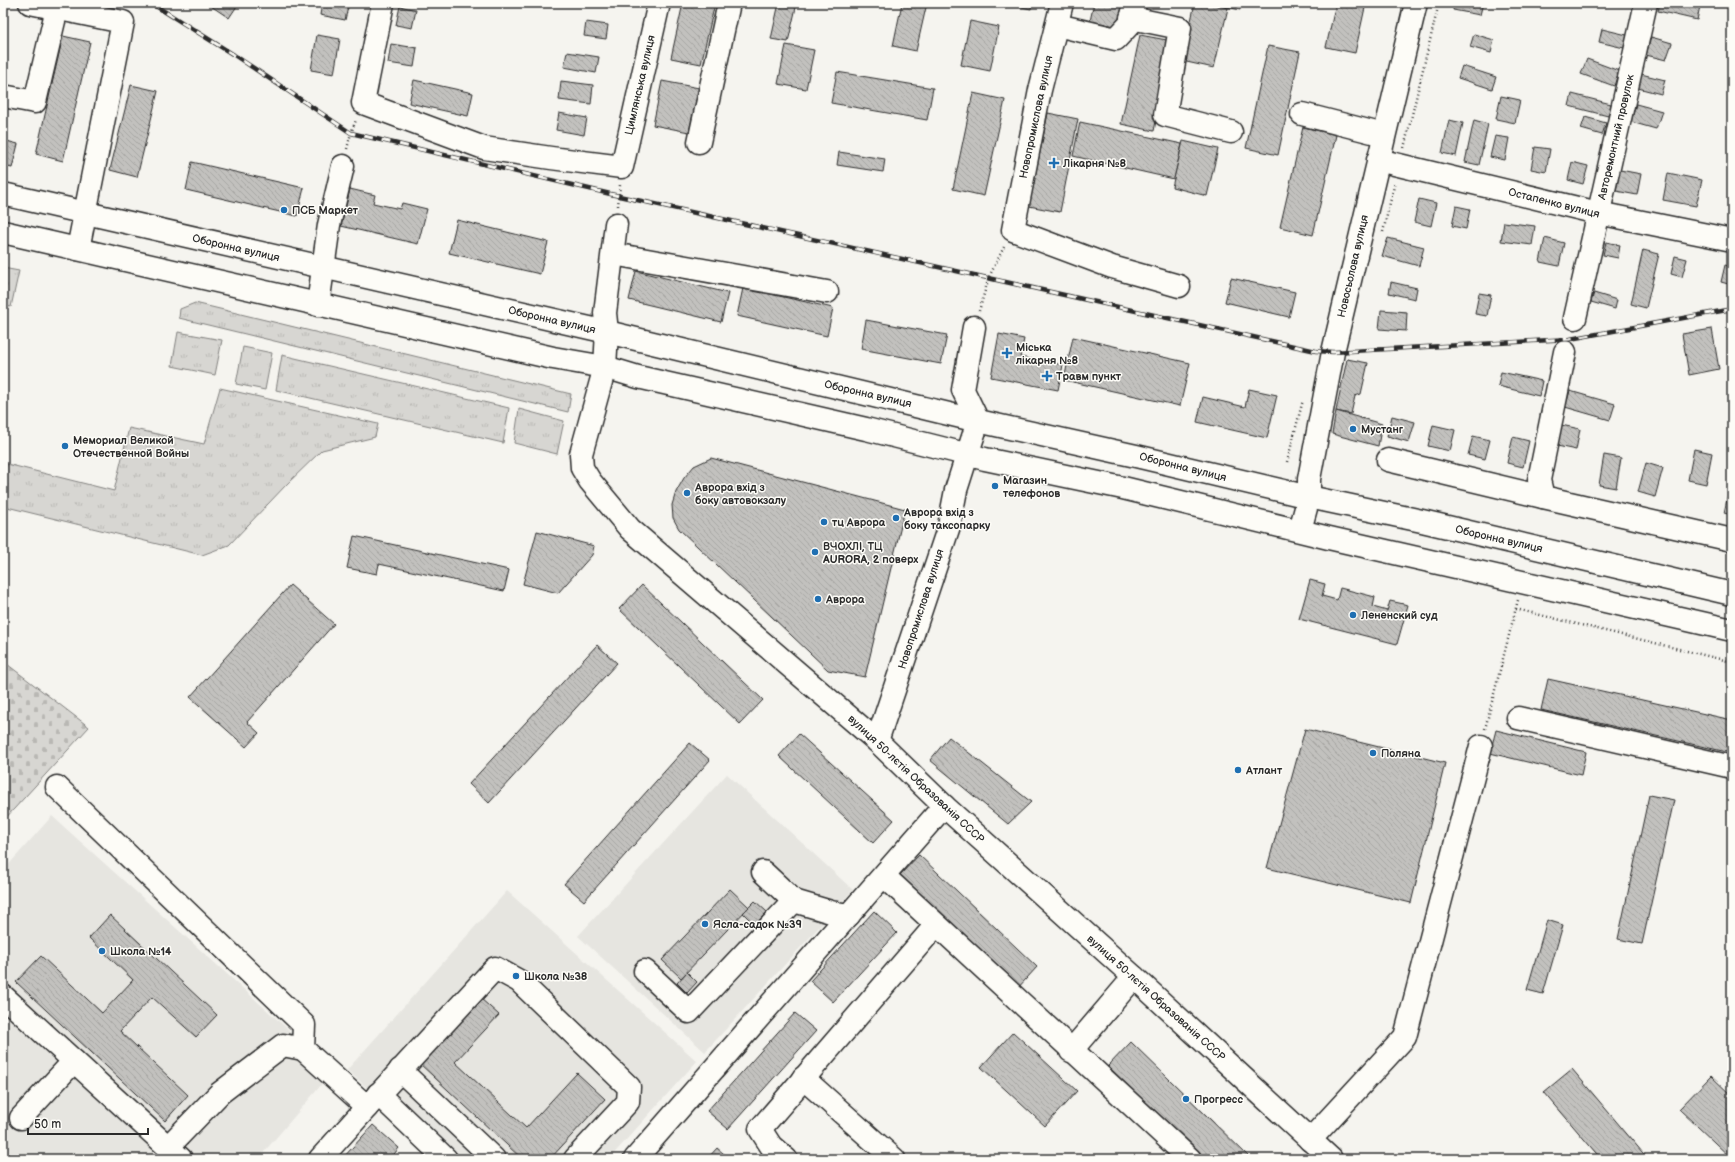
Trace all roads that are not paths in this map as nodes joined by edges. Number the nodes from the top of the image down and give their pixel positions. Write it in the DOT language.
graph roads {
  1 [pos="30,3"];
  2 [pos="383,3"];
  3 [pos="659,3"];
  4 [pos="729,3"];
  5 [pos="1062,3"];
  6 [pos="1416,3"];
  7 [pos="1646,3"];
  8 [pos="57,8"];
  9 [pos="1133,11"];
  10 [pos="1057,25"];
  11 [pos="3,96"];
  12 [pos="1302,114"];
  13 [pos="1231,132"];
  14 [pos="1384,135"];
  15 [pos="699,142"];
  16 [pos="1378,160"];
  17 [pos="343,166"];
  18 [pos="3,194"];
  19 [pos="87,213"];
  20 [pos="1598,213"];
  21 [pos="616,224"];
  22 [pos="3,232"];
  23 [pos="1732,240"];
  24 [pos="78,249"];
  25 [pos="612,254"];
  26 [pos="322,268"];
  27 [pos="1179,286"];
  28 [pos="826,292"];
  29 [pos="318,304"];
  30 [pos="1574,318"];
  31 [pos="974,327"];
  32 [pos="607,332"];
  33 [pos="1565,352"];
  34 [pos="604,367"];
  35 [pos="978,421"];
  36 [pos="968,454"];
  37 [pos="1388,460"];
  38 [pos="1308,497"];
  39 [pos="1543,497"];
  40 [pos="1300,530"];
  41 [pos="1732,540"];
  42 [pos="1732,594"];
  43 [pos="1732,630"];
  44 [pos="1518,718"];
  45 [pos="877,741"];
  46 [pos="1481,746"];
  47 [pos="1732,767"];
  48 [pos="58,787"];
  49 [pos="944,806"];
  50 [pos="763,872"];
  51 [pos="884,876"];
  52 [pos="794,901"];
  53 [pos="849,915"];
  54 [pos="936,925"];
  55 [pos="644,971"];
  56 [pos="1134,977"];
  57 [pos="3,996"];
  58 [pos="303,1048"];
  59 [pos="1071,1050"];
  60 [pos="74,1061"];
  61 [pos="400,1070"];
  62 [pos="803,1078"];
  63 [pos="372,1101"];
  64 [pos="21,1118"];
  65 [pos="1310,1140"];
  66 [pos="174,1153"];
  67 [pos="320,1159"];
  68 [pos="446,1159"];
  69 [pos="494,1159"];
  70 [pos="575,1159"];
  71 [pos="635,1159"];
  72 [pos="786,1159"];
  73 [pos="894,1159"];
  74 [pos="1190,1159"];
  75 [pos="1331,1159"];
  1 -- 8 [label="street"];
  2 -- 3 [label="street, Цимлянська вулиця"];
  4 -- 15 [label="street"];
  5 -- 10 [label="street, Новопромислова вулиця"];
  6 -- 14 [label="street, Новосьолова вулиця"];
  7 -- 20 [label="street, Авторемонтний провулок"];
  8 -- 11 [label="street"];
  8 -- 19 [label="street"];
  9 -- 10 [label="street"];
  9 -- 13 [label="street"];
  10 -- 27 [label="street, Новопромислова вулиця"];
  12 -- 14 [label="street"];
  14 -- 16 [label="street, Новосьолова вулиця"];
  16 -- 20 [label="street, Остапенко вулиця"];
  16 -- 38 [label="street, Новосьолова вулиця"];
  17 -- 26 [label="street"];
  18 -- 19 [label="street, Оборонна вулиця"];
  19 -- 24 [label="street"];
  19 -- 26 [label="street, Оборонна вулиця"];
  20 -- 23 [label="street, Остапенко вулиця"];
  20 -- 30 [label="street, Авторемонтний провулок"];
  21 -- 25 [label="street, вулиця 50-лєтія Образованія СССР"];
  22 -- 24 [label="street"];
  24 -- 29 [label="street"];
  25 -- 28 [label="street"];
  25 -- 32 [label="street, вулиця 50-лєтія Образованія СССР"];
  26 -- 29 [label="street"];
  26 -- 32 [label="street, Оборонна вулиця"];
  29 -- 34 [label="street"];
  31 -- 35 [label="street"];
  32 -- 34 [label="street, вулиця 50-лєтія Образованія СССР"];
  32 -- 35 [label="street, Оборонна вулиця"];
  33 -- 39 [label="street"];
  34 -- 36 [label="street"];
  34 -- 45 [label="street, вулиця 50-лєтія Образованія СССР"];
  35 -- 36 [label="street, Новопромислова вулиця"];
  35 -- 38 [label="street, Оборонна вулиця"];
  36 -- 40 [label="street"];
  36 -- 45 [label="street, Новопромислова вулиця"];
  37 -- 39 [label="street"];
  38 -- 40 [label="street, Новосьолова вулиця"];
  38 -- 42 [label="street, Оборонна вулиця"];
  39 -- 41 [label="street"];
  40 -- 43 [label="street"];
  44 -- 47 [label="street"];
  45 -- 49 [label="street, вулиця 50-лєтія Образованія СССР"];
  46 -- 65 [label="street"];
  48 -- 58 [label="street"];
  49 -- 51 [label="street"];
  49 -- 56 [label="street, вулиця 50-лєтія Образованія СССР"];
  50 -- 52 [label="street"];
  51 -- 53 [label="street"];
  51 -- 54 [label="street"];
  52 -- 53 [label="street"];
  52 -- 55 [label="street"];
  53 -- 71 [label="street"];
  54 -- 59 [label="street"];
  54 -- 62 [label="street"];
  56 -- 59 [label="street"];
  56 -- 65 [label="street, вулиця 50-лєтія Образованія СССР"];
  57 -- 60 [label="street"];
  58 -- 63 [label="street"];
  58 -- 66 [label="street"];
  59 -- 74 [label="street"];
  60 -- 64 [label="street"];
  60 -- 66 [label="street"];
  61 -- 63 [label="street"];
  61 -- 69 [label="street"];
  61 -- 70 [label="street"];
  62 -- 72 [label="street"];
  62 -- 73 [label="street"];
  63 -- 67 [label="street"];
  63 -- 68 [label="street"];
  65 -- 75 [label="street, вулиця 50-лєтія Образованія СССР"];
}
